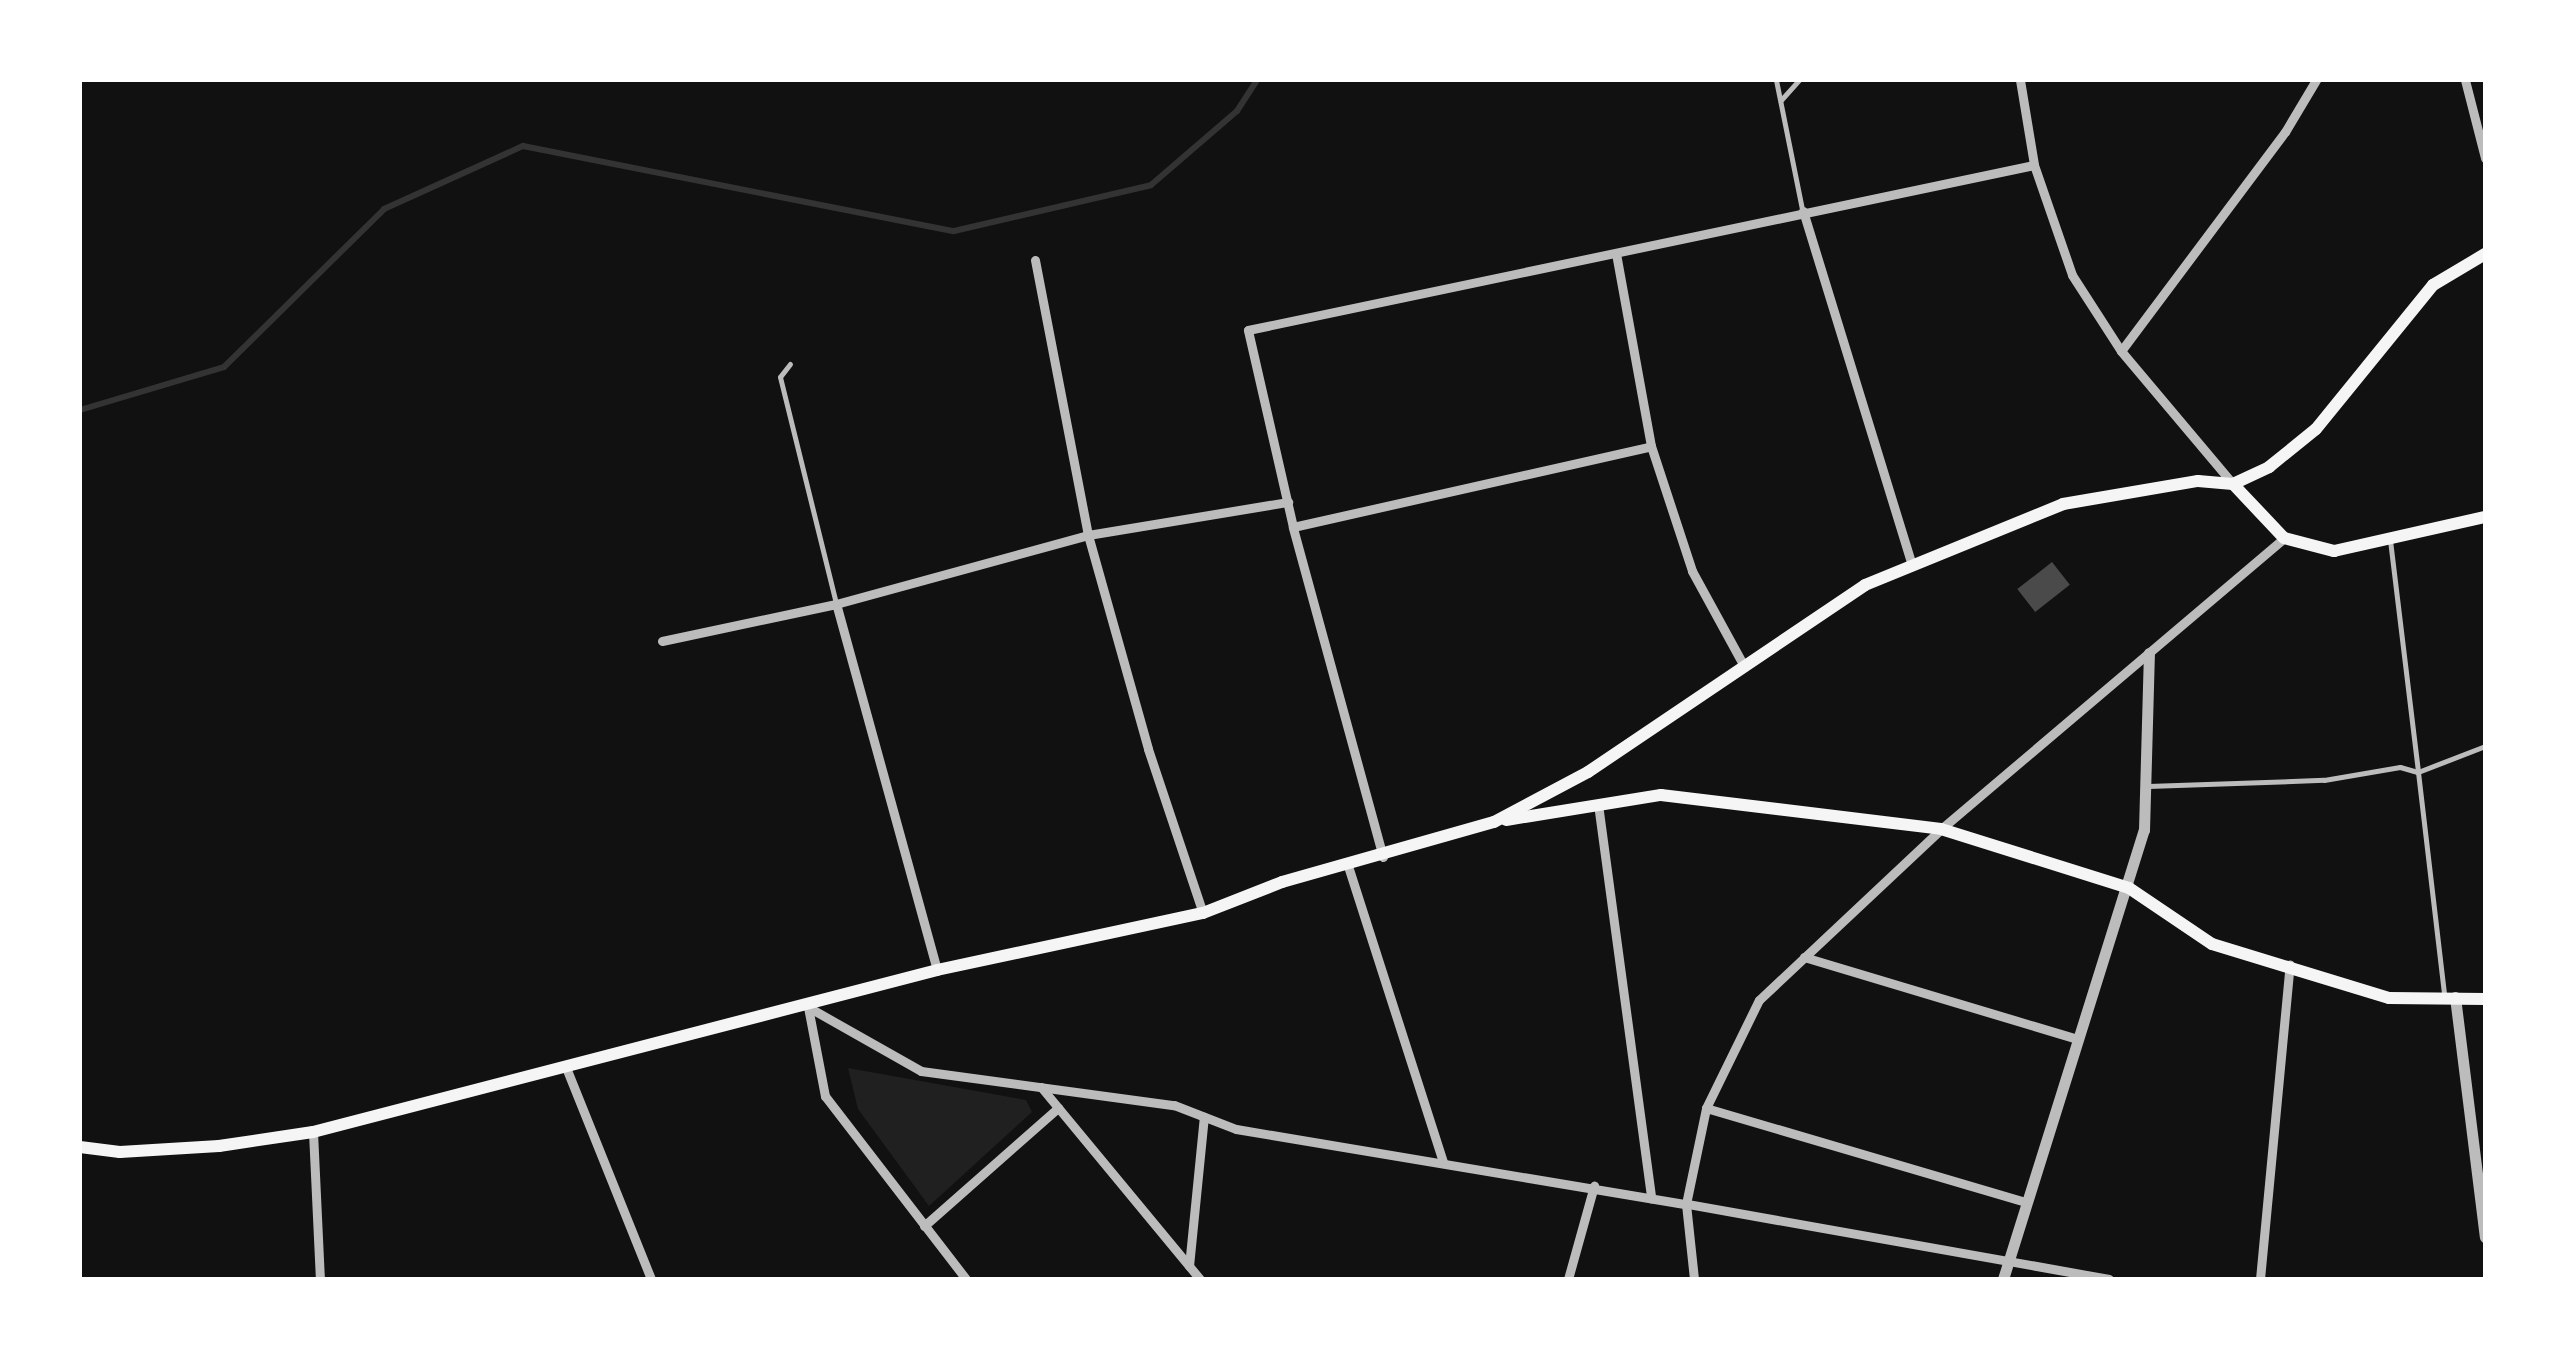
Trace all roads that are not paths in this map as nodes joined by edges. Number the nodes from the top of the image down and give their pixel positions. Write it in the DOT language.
graph roads {
  1 [pos="1776,80"];
  2 [pos="1799,80"];
  3 [pos="2020,80"];
  4 [pos="2316,80"];
  5 [pos="2464,80"];
  6 [pos="1780,100"];
  7 [pos="2485,158"];
  8 [pos="2034,165"];
  9 [pos="1803,211"];
  10 [pos="1616,253"];
  11 [pos="2485,254"];
  12 [pos="1035,260"];
  13 [pos="2121,350"];
  14 [pos="790,364"];
  15 [pos="1651,446"];
  16 [pos="2233,484"];
  17 [pos="1288,502"];
  18 [pos="2485,517"];
  19 [pos="1292,526"];
  20 [pos="1088,536"];
  21 [pos="2284,538"];
  22 [pos="2390,540"];
  23 [pos="1912,566"];
  24 [pos="836,604"];
  25 [pos="662,641"];
  26 [pos="2149,653"];
  27 [pos="1743,664"];
  28 [pos="2485,746"];
  29 [pos="2418,772"];
  30 [pos="2144,786"];
  31 [pos="1598,804"];
  32 [pos="1494,822"];
  33 [pos="1941,830"];
  34 [pos="1383,858"];
  35 [pos="1348,866"];
  36 [pos="2129,888"];
  37 [pos="1203,914"];
  38 [pos="1804,957"];
  39 [pos="2290,964"];
  40 [pos="937,970"];
  41 [pos="2450,997"];
  42 [pos="2485,999"];
  43 [pos="808,1008"];
  44 [pos="2077,1039"];
  45 [pos="567,1070"];
  46 [pos="1041,1088"];
  47 [pos="1058,1108"];
  48 [pos="1706,1108"];
  49 [pos="1204,1117"];
  50 [pos="313,1132"];
  51 [pos="80,1148"];
  52 [pos="1443,1162"];
  53 [pos="1594,1186"];
  54 [pos="1650,1198"];
  55 [pos="2025,1202"];
  56 [pos="1686,1204"];
  57 [pos="2482,1204"];
  58 [pos="924,1226"];
  59 [pos="2485,1236"];
  60 [pos="2008,1260"];
  61 [pos="1189,1266"];
  62 [pos="320,1279"];
  63 [pos="650,1279"];
  64 [pos="966,1279"];
  65 [pos="1200,1279"];
  66 [pos="1568,1279"];
  67 [pos="1694,1279"];
  68 [pos="2004,1279"];
  69 [pos="2108,1279"];
  70 [pos="2260,1279"];
  1 -- 6 [label="lane"];
  2 -- 6 [label="lane"];
  3 -- 8 [label="street"];
  4 -- 13 [label="street"];
  5 -- 7 [label="street"];
  6 -- 9 [label="lane"];
  8 -- 9 [label="street"];
  8 -- 13 [label="street"];
  9 -- 10 [label="street"];
  9 -- 23 [label="street"];
  10 -- 15 [label="street"];
  10 -- 17 [label="street"];
  11 -- 16 [label="main road"];
  12 -- 20 [label="street"];
  13 -- 16 [label="street"];
  14 -- 24 [label="lane"];
  15 -- 19 [label="street"];
  15 -- 27 [label="street"];
  16 -- 21 [label="main road"];
  16 -- 23 [label="main road"];
  17 -- 19 [label="street"];
  17 -- 20 [label="street"];
  18 -- 22 [label="main road"];
  19 -- 34 [label="street"];
  20 -- 24 [label="street"];
  20 -- 37 [label="street"];
  21 -- 22 [label="main road"];
  21 -- 26 [label="street"];
  22 -- 29 [label="lane"];
  23 -- 27 [label="main road"];
  24 -- 25 [label="street"];
  24 -- 40 [label="street"];
  26 -- 30 [label="street"];
  26 -- 33 [label="street"];
  27 -- 32 [label="main road"];
  28 -- 29 [label="lane"];
  29 -- 30 [label="lane"];
  29 -- 41 [label="lane"];
  30 -- 36 [label="street"];
  31 -- 32 [label="main road"];
  31 -- 33 [label="main road"];
  31 -- 54 [label="street"];
  32 -- 34 [label="main road"];
  33 -- 36 [label="main road"];
  33 -- 38 [label="street"];
  34 -- 35 [label="main road"];
  35 -- 37 [label="main road"];
  35 -- 52 [label="street"];
  36 -- 39 [label="main road"];
  36 -- 44 [label="street"];
  37 -- 40 [label="main road"];
  38 -- 44 [label="street"];
  38 -- 48 [label="street"];
  39 -- 41 [label="main road"];
  39 -- 70 [label="street"];
  40 -- 43 [label="main road"];
  41 -- 42 [label="main road"];
  41 -- 57 [label="street"];
  43 -- 45 [label="main road"];
  43 -- 46 [label="street"];
  43 -- 58 [label="street"];
  44 -- 55 [label="street"];
  45 -- 50 [label="main road"];
  45 -- 63 [label="street"];
  46 -- 47 [label="street"];
  46 -- 49 [label="street"];
  47 -- 58 [label="street"];
  47 -- 61 [label="street"];
  48 -- 55 [label="street"];
  48 -- 56 [label="street"];
  49 -- 52 [label="street"];
  49 -- 61 [label="street"];
  50 -- 51 [label="main road"];
  50 -- 62 [label="street"];
  52 -- 53 [label="street"];
  53 -- 54 [label="street"];
  53 -- 66 [label="street"];
  54 -- 56 [label="street"];
  55 -- 60 [label="street"];
  56 -- 60 [label="street"];
  56 -- 67 [label="street"];
  57 -- 59 [label="street"];
  58 -- 64 [label="street"];
  60 -- 68 [label="street"];
  60 -- 69 [label="street"];
  61 -- 65 [label="street"];
}
